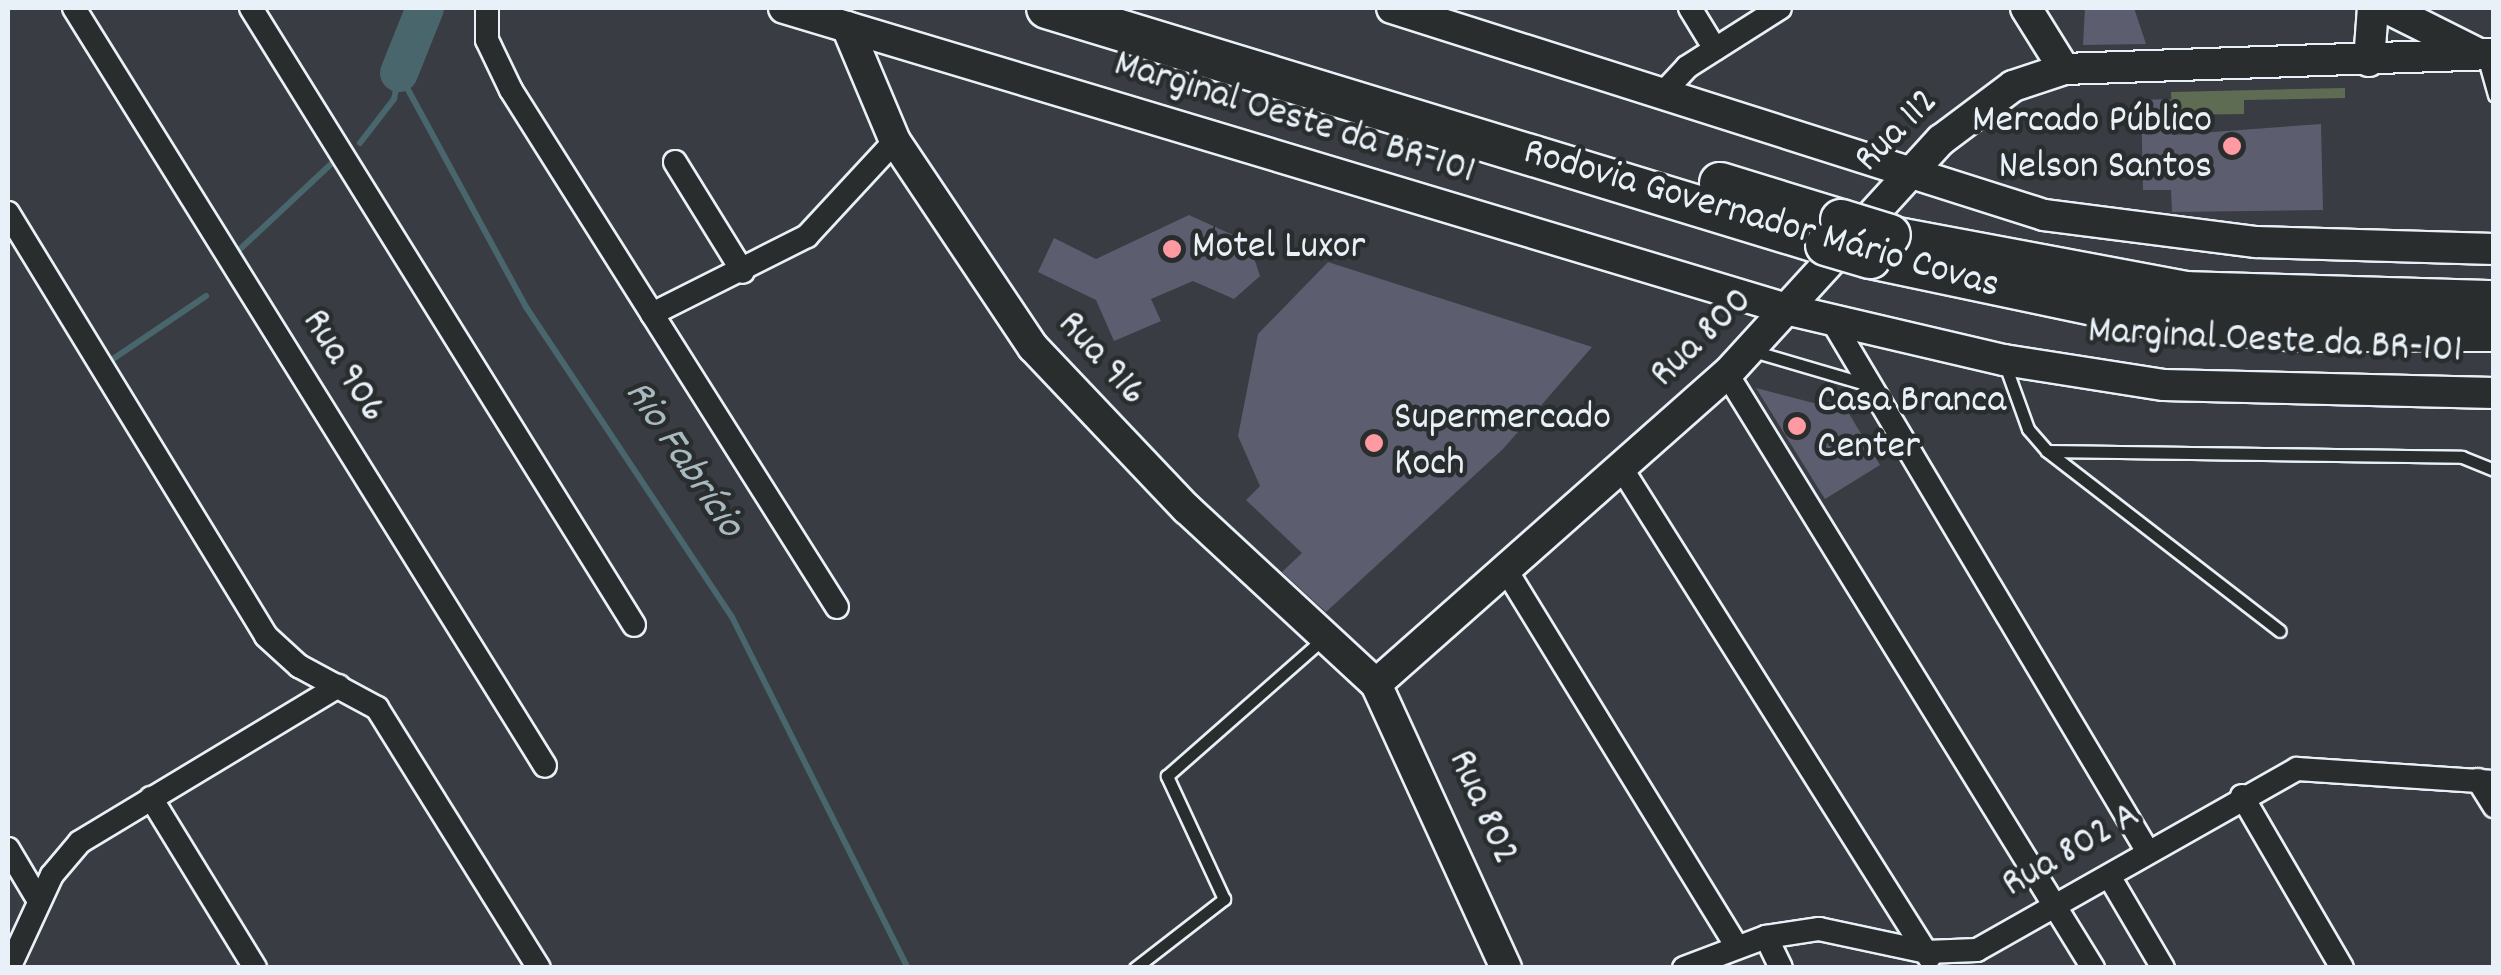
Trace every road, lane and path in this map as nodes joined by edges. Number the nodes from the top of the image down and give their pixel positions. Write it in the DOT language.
graph roads {
  1 [pos="74,8"];
  2 [pos="251,8"];
  3 [pos="487,8"];
  4 [pos="784,8"];
  5 [pos="1047,8"];
  6 [pos="1140,8"];
  7 [pos="1392,8"];
  8 [pos="1690,8"];
  9 [pos="1780,8"];
  10 [pos="2026,8"];
  11 [pos="2373,8"];
  12 [pos="2387,8"];
  13 [pos="847,27"];
  14 [pos="1715,49"];
  15 [pos="2488,54"];
  16 [pos="2369,62"];
  17 [pos="2064,69"];
  18 [pos="1662,94"];
  19 [pos="2494,95"];
  20 [pos="895,141"];
  21 [pos="675,162"];
  22 [pos="1906,175"];
  23 [pos="8,214"];
  24 [pos="1851,244"];
  25 [pos="2494,249"];
  26 [pos="743,272"];
  27 [pos="1744,296"];
  28 [pos="2494,301"];
  29 [pos="1790,310"];
  30 [pos="652,314"];
  31 [pos="1831,319"];
  32 [pos="2494,331"];
  33 [pos="1749,350"];
  34 [pos="2004,360"];
  35 [pos="1727,374"];
  36 [pos="1864,384"];
  37 [pos="2494,393"];
  38 [pos="2047,451"];
  39 [pos="1622,469"];
  40 [pos="2494,470"];
  41 [pos="1506,570"];
  42 [pos="837,607"];
  43 [pos="634,625"];
  44 [pos="2280,631"];
  45 [pos="1327,635"];
  46 [pos="1376,684"];
  47 [pos="339,686"];
  48 [pos="546,766"];
  49 [pos="2486,781"];
  50 [pos="2242,796"];
  51 [pos="151,798"];
  52 [pos="2494,806"];
  53 [pos="8,849"];
  54 [pos="2148,852"];
  55 [pos="2109,876"];
  56 [pos="39,901"];
  57 [pos="2056,906"];
  58 [pos="1766,937"];
  59 [pos="1737,947"];
  60 [pos="1930,960"];
  61 [pos="10,968"];
  62 [pos="255,968"];
  63 [pos="540,968"];
  64 [pos="1135,968"];
  65 [pos="1506,968"];
  66 [pos="1684,968"];
  67 [pos="1781,968"];
  68 [pos="2092,968"];
  69 [pos="2162,968"];
  70 [pos="2342,968"];
  1 -- 48 [label="street, Rua 906"];
  2 -- 43 [label="street"];
  3 -- 30 [label="street"];
  4 -- 13 [label="main road, Marginal Oeste da BR-101"];
  5 -- 24 [label="highway, Rodovia Governador Mário Covas"];
  6 -- 24 [label="highway, Rodovia Governador Mário Covas"];
  7 -- 18 [label="main road"];
  8 -- 14 [label="street"];
  9 -- 14 [label="street"];
  10 -- 17 [label="main road"];
  11 -- 16 [label="main road"];
  12 -- 15 [label="main road"];
  13 -- 20 [label="main road, Rua 916"];
  13 -- 27 [label="main road, Marginal Oeste da BR-101"];
  14 -- 18 [label="street"];
  15 -- 16 [label="main road, Rua 112"];
  15 -- 19 [label="lane"];
  16 -- 17 [label="main road, Rua 112"];
  17 -- 22 [label="main road, Rua 112"];
  18 -- 22 [label="main road"];
  20 -- 26 [label="street"];
  20 -- 45 [label="main road, Rua 916"];
  21 -- 26 [label="street"];
  22 -- 24 [label="main road, Rua 112"];
  22 -- 25 [label="main road"];
  23 -- 47 [label="street"];
  24 -- 27 [label="main road"];
  24 -- 28 [label="highway, Rodovia Governador Mário Covas"];
  24 -- 29 [label="main road, Rua 800"];
  24 -- 31 [label="main road"];
  24 -- 32 [label="highway, Rodovia Governador Mário Covas"];
  26 -- 30 [label="street"];
  27 -- 29 [label="main road, Marginal Oeste da BR-101"];
  27 -- 33 [label="main road"];
  29 -- 31 [label="main road, Marginal Oeste da BR-101"];
  29 -- 33 [label="main road, Rua 800"];
  30 -- 42 [label="street"];
  31 -- 34 [label="main road, Marginal Oeste da BR-101"];
  31 -- 36 [label="street"];
  33 -- 35 [label="main road, Rua 800"];
  33 -- 36 [label="lane"];
  34 -- 37 [label="main road, Marginal Oeste da BR-101"];
  34 -- 38 [label="lane"];
  35 -- 39 [label="main road, Rua 800"];
  35 -- 57 [label="street"];
  36 -- 54 [label="street"];
  38 -- 40 [label="lane"];
  38 -- 44 [label="lane"];
  39 -- 41 [label="main road, Rua 800"];
  39 -- 60 [label="street"];
  41 -- 46 [label="main road, Rua 800"];
  41 -- 59 [label="street"];
  45 -- 46 [label="main road, Rua 916"];
  45 -- 64 [label="lane"];
  46 -- 65 [label="main road, Rua 802"];
  47 -- 51 [label="street"];
  47 -- 63 [label="street"];
  49 -- 50 [label="street, Rua 802 A"];
  49 -- 52 [label="street"];
  50 -- 54 [label="street, Rua 802 A"];
  50 -- 70 [label="street"];
  51 -- 56 [label="street"];
  51 -- 62 [label="street"];
  53 -- 56 [label="street"];
  54 -- 55 [label="street, Rua 802 A"];
  55 -- 57 [label="street, Rua 802 A"];
  55 -- 69 [label="street"];
  56 -- 61 [label="street"];
  57 -- 60 [label="street, Rua 802 A"];
  57 -- 68 [label="street"];
  58 -- 59 [label="street, Rua 802 A"];
  58 -- 60 [label="street, Rua 802 A"];
  58 -- 67 [label="street"];
  59 -- 66 [label="street, Rua 802 A"];
}
